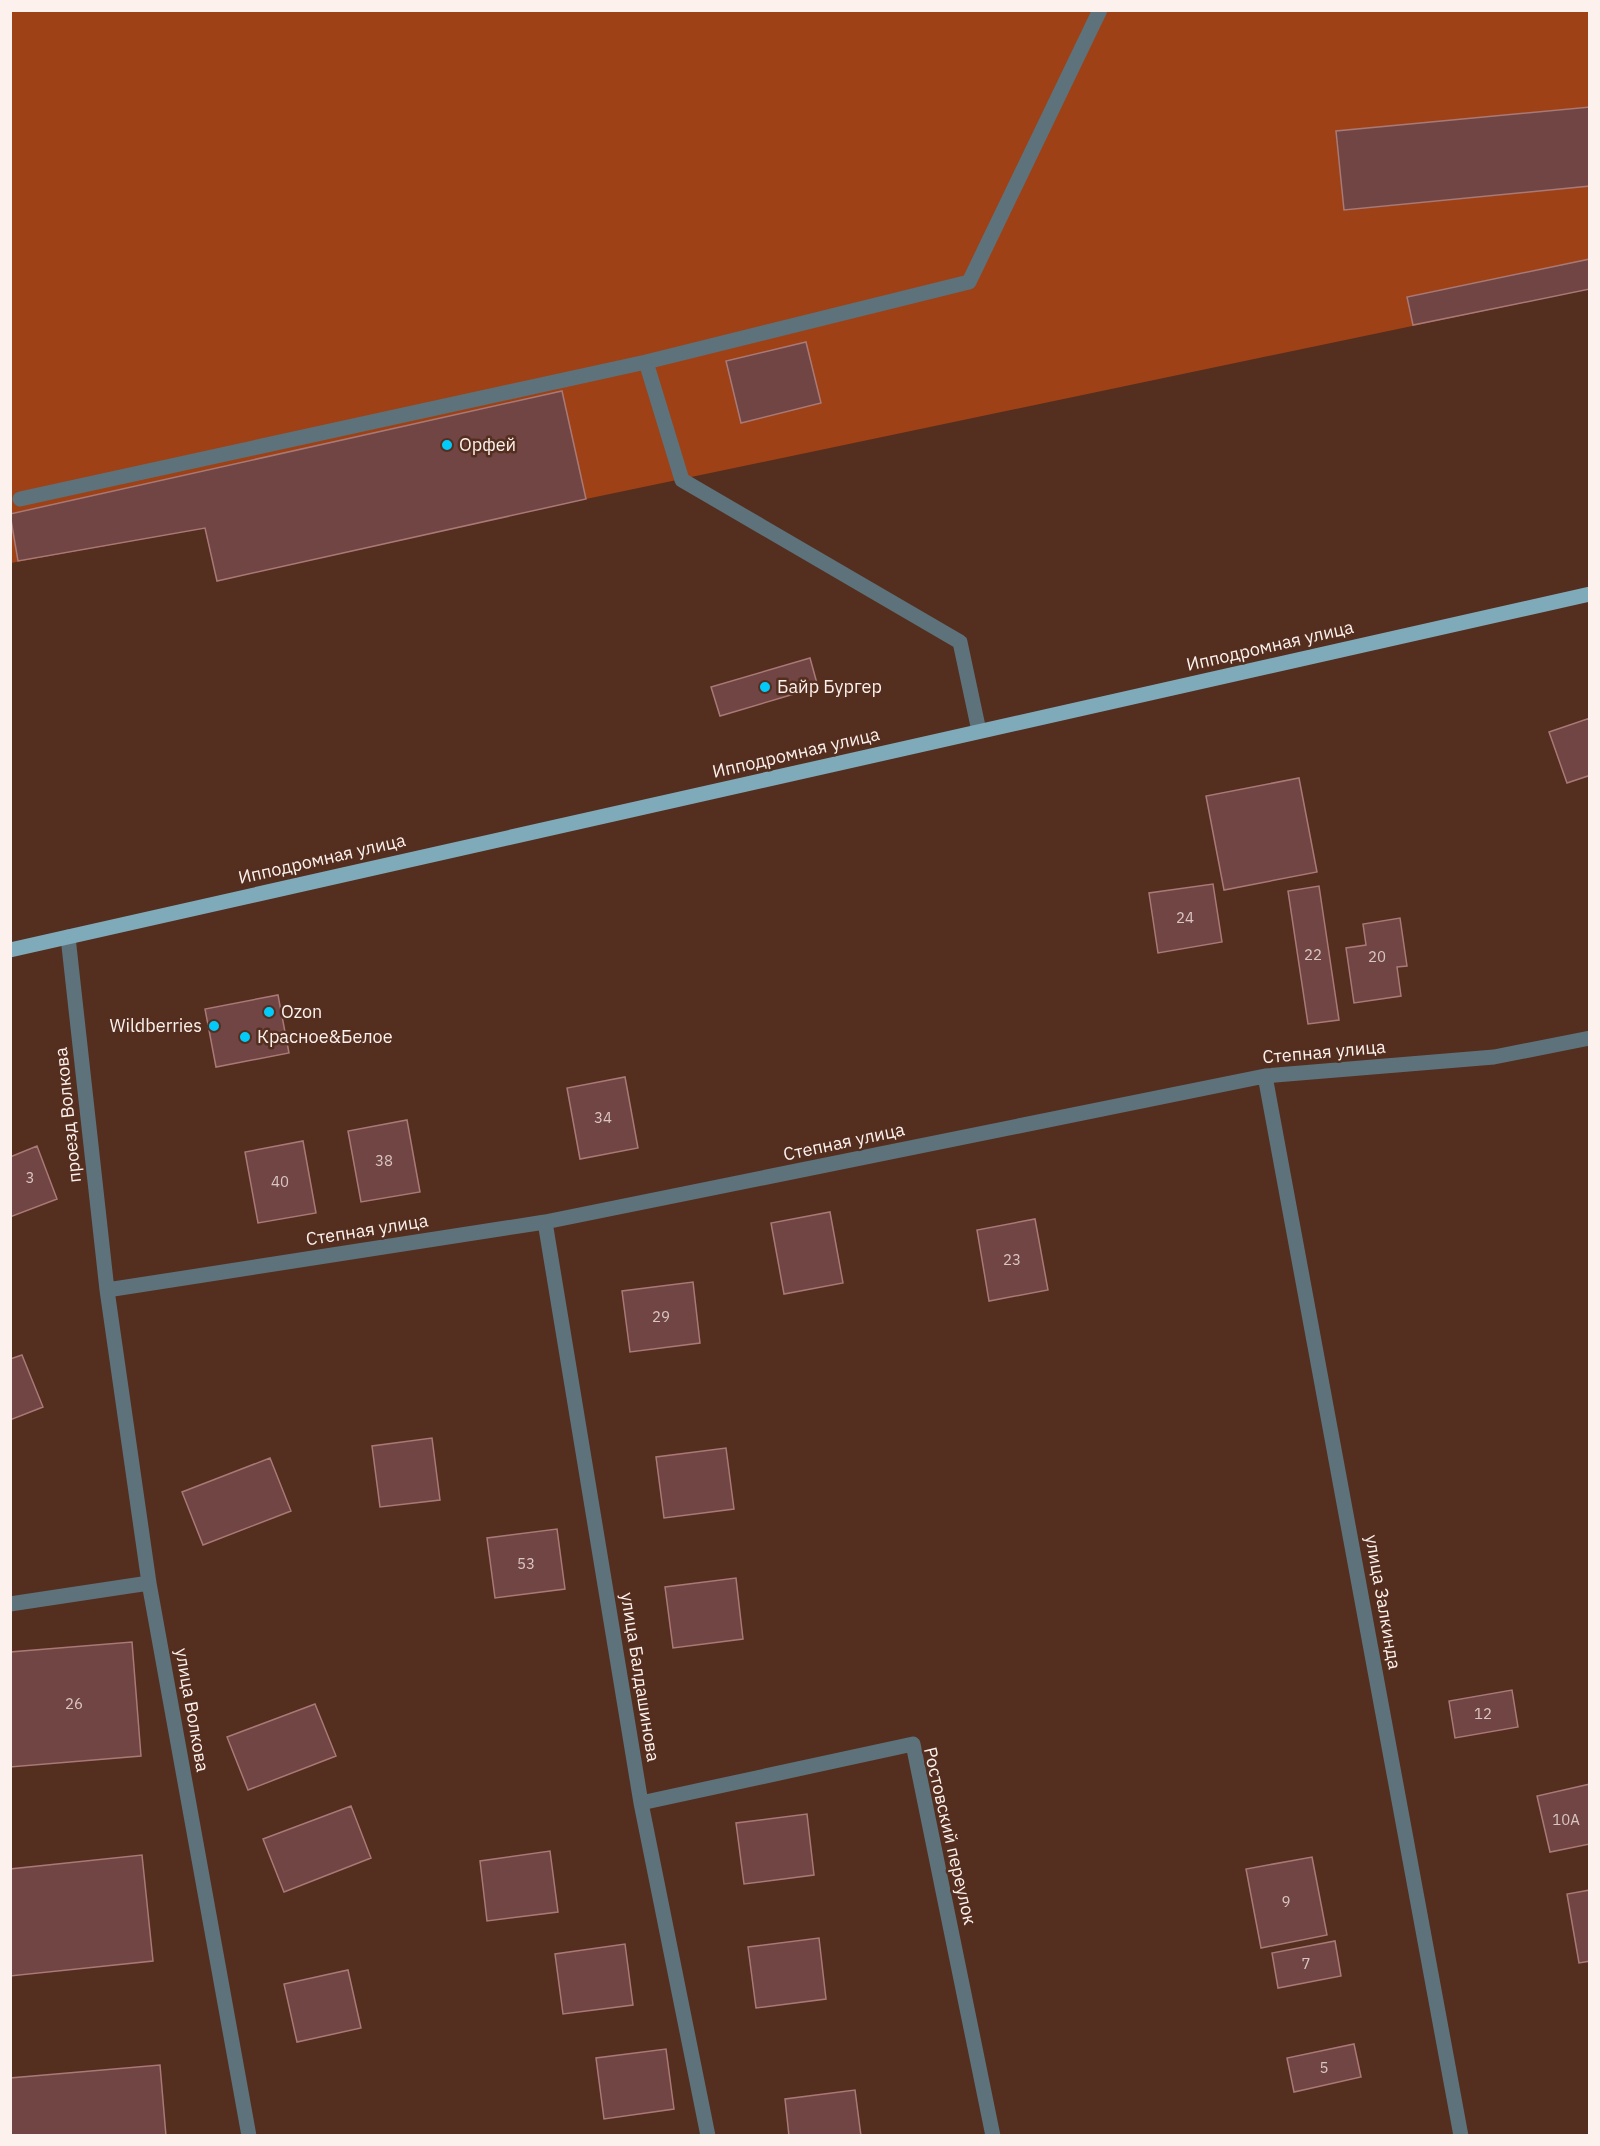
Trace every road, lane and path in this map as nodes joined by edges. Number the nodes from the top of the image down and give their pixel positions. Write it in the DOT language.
graph roads {
  1 [pos="1100,10"];
  2 [pos="646,362"];
  3 [pos="20,499"];
  4 [pos="1590,594"];
  5 [pos="979,731"];
  6 [pos="68,937"];
  7 [pos="10,950"];
  8 [pos="1590,1038"];
  9 [pos="1266,1076"];
  10 [pos="545,1222"];
  11 [pos="107,1290"];
  12 [pos="149,1583"];
  13 [pos="10,1604"];
  14 [pos="641,1803"];
  15 [pos="249,2136"];
  16 [pos="708,2136"];
  17 [pos="993,2136"];
  18 [pos="1461,2136"];
  1 -- 2 [label="street"];
  2 -- 3 [label="street"];
  2 -- 5 [label="street"];
  4 -- 5 [label="main road, Ипподромная улица"];
  5 -- 6 [label="main road, Ипподромная улица"];
  6 -- 7 [label="main road, Ипподромная улица"];
  6 -- 11 [label="street, проезд Волкова"];
  8 -- 9 [label="street, Степная улица"];
  9 -- 10 [label="street, Степная улица"];
  9 -- 18 [label="street, улица Залкинда"];
  10 -- 11 [label="street, Степная улица"];
  10 -- 14 [label="street, улица Балдашинова"];
  11 -- 12 [label="street, улица Волкова"];
  12 -- 13 [label="street"];
  12 -- 15 [label="street, улица Волкова"];
  14 -- 16 [label="street, улица Балдашинова"];
  14 -- 17 [label="street, Ростовский переулок"];
}
